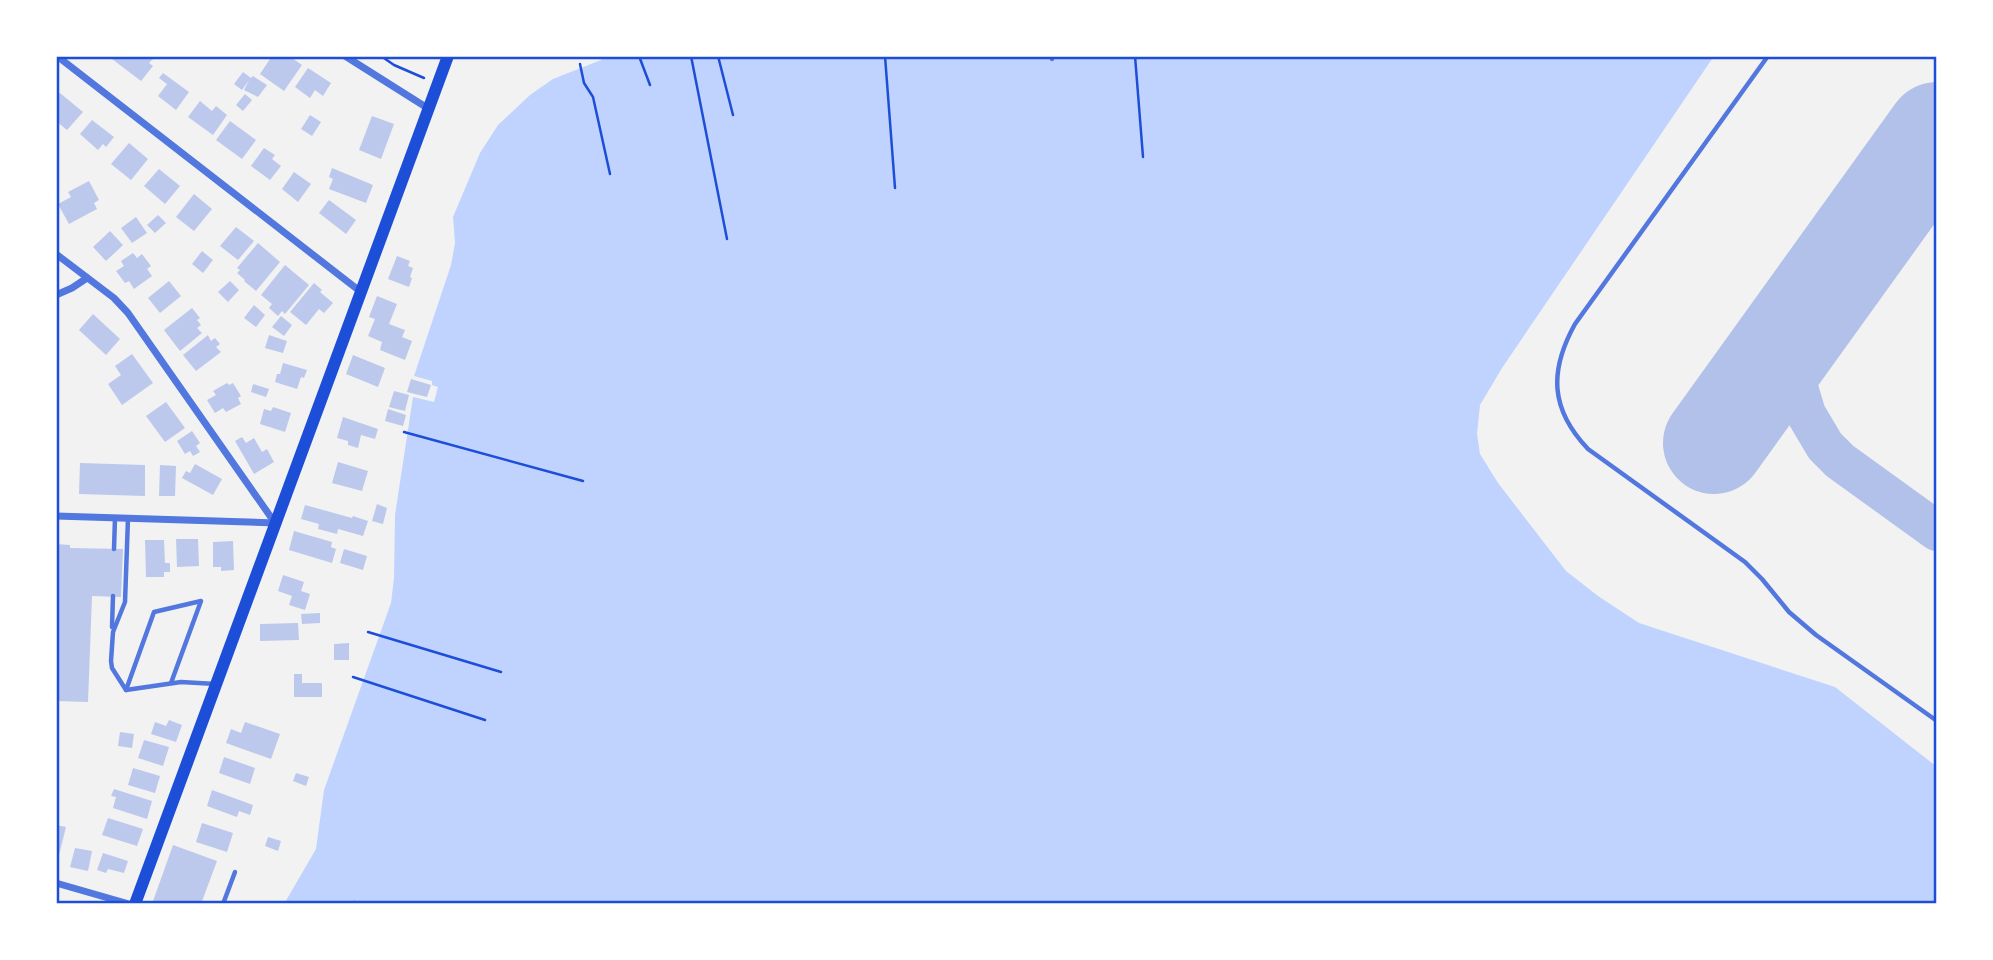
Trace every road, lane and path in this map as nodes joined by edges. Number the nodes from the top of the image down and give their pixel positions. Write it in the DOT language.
graph roads {
  1 [pos="57,56"];
  2 [pos="345,56"];
  3 [pos="381,56"];
  4 [pos="449,56"];
  5 [pos="639,56"];
  6 [pos="691,56"];
  7 [pos="718,56"];
  8 [pos="885,56"];
  9 [pos="1135,56"];
  10 [pos="1768,56"];
  11 [pos="580,64"];
  12 [pos="425,78"];
  13 [pos="650,85"];
  14 [pos="429,109"];
  15 [pos="733,115"];
  16 [pos="1143,157"];
  17 [pos="610,174"];
  18 [pos="895,188"];
  19 [pos="727,239"];
  20 [pos="56,254"];
  21 [pos="86,278"];
  22 [pos="361,292"];
  23 [pos="56,295"];
  24 [pos="404,432"];
  25 [pos="583,481"];
  26 [pos="56,516"];
  27 [pos="115,518"];
  28 [pos="128,518"];
  29 [pos="276,523"];
  30 [pos="114,549"];
  31 [pos="113,596"];
  32 [pos="368,632"];
  33 [pos="112,638"];
  34 [pos="501,672"];
  35 [pos="353,677"];
  36 [pos="171,683"];
  37 [pos="216,684"];
  38 [pos="126,690"];
  39 [pos="485,720"];
  40 [pos="1937,721"];
  41 [pos="235,872"];
  42 [pos="56,883"];
  43 [pos="129,904"];
  44 [pos="135,904"];
  45 [pos="223,904"];
  46 [pos="353,904"];
  47 [pos="359,904"];
  1 -- 22 [label="street"];
  2 -- 14 [label="street"];
  3 -- 12 [label="path"];
  4 -- 14 [label="main road"];
  5 -- 13 [label="path"];
  6 -- 19 [label="path"];
  7 -- 15 [label="path"];
  8 -- 18 [label="path"];
  9 -- 16 [label="path"];
  10 -- 40 [label="lane"];
  11 -- 17 [label="path"];
  14 -- 22 [label="main road"];
  20 -- 21 [label="street"];
  21 -- 23 [label="street"];
  21 -- 29 [label="street"];
  22 -- 29 [label="main road"];
  24 -- 25 [label="path"];
  26 -- 27 [label="street"];
  27 -- 28 [label="street"];
  27 -- 30 [label="lane"];
  28 -- 29 [label="street"];
  28 -- 33 [label="lane"];
  29 -- 37 [label="main road"];
  31 -- 33 [label="lane"];
  32 -- 34 [label="path"];
  33 -- 38 [label="lane"];
  35 -- 39 [label="path"];
  36 -- 37 [label="lane"];
  36 -- 38 [label="lane"];
  36 -- 38 [label="lane"];
  37 -- 44 [label="main road"];
  41 -- 45 [label="lane"];
  42 -- 43 [label="street"];
  46 -- 47 [label="path"];
}
